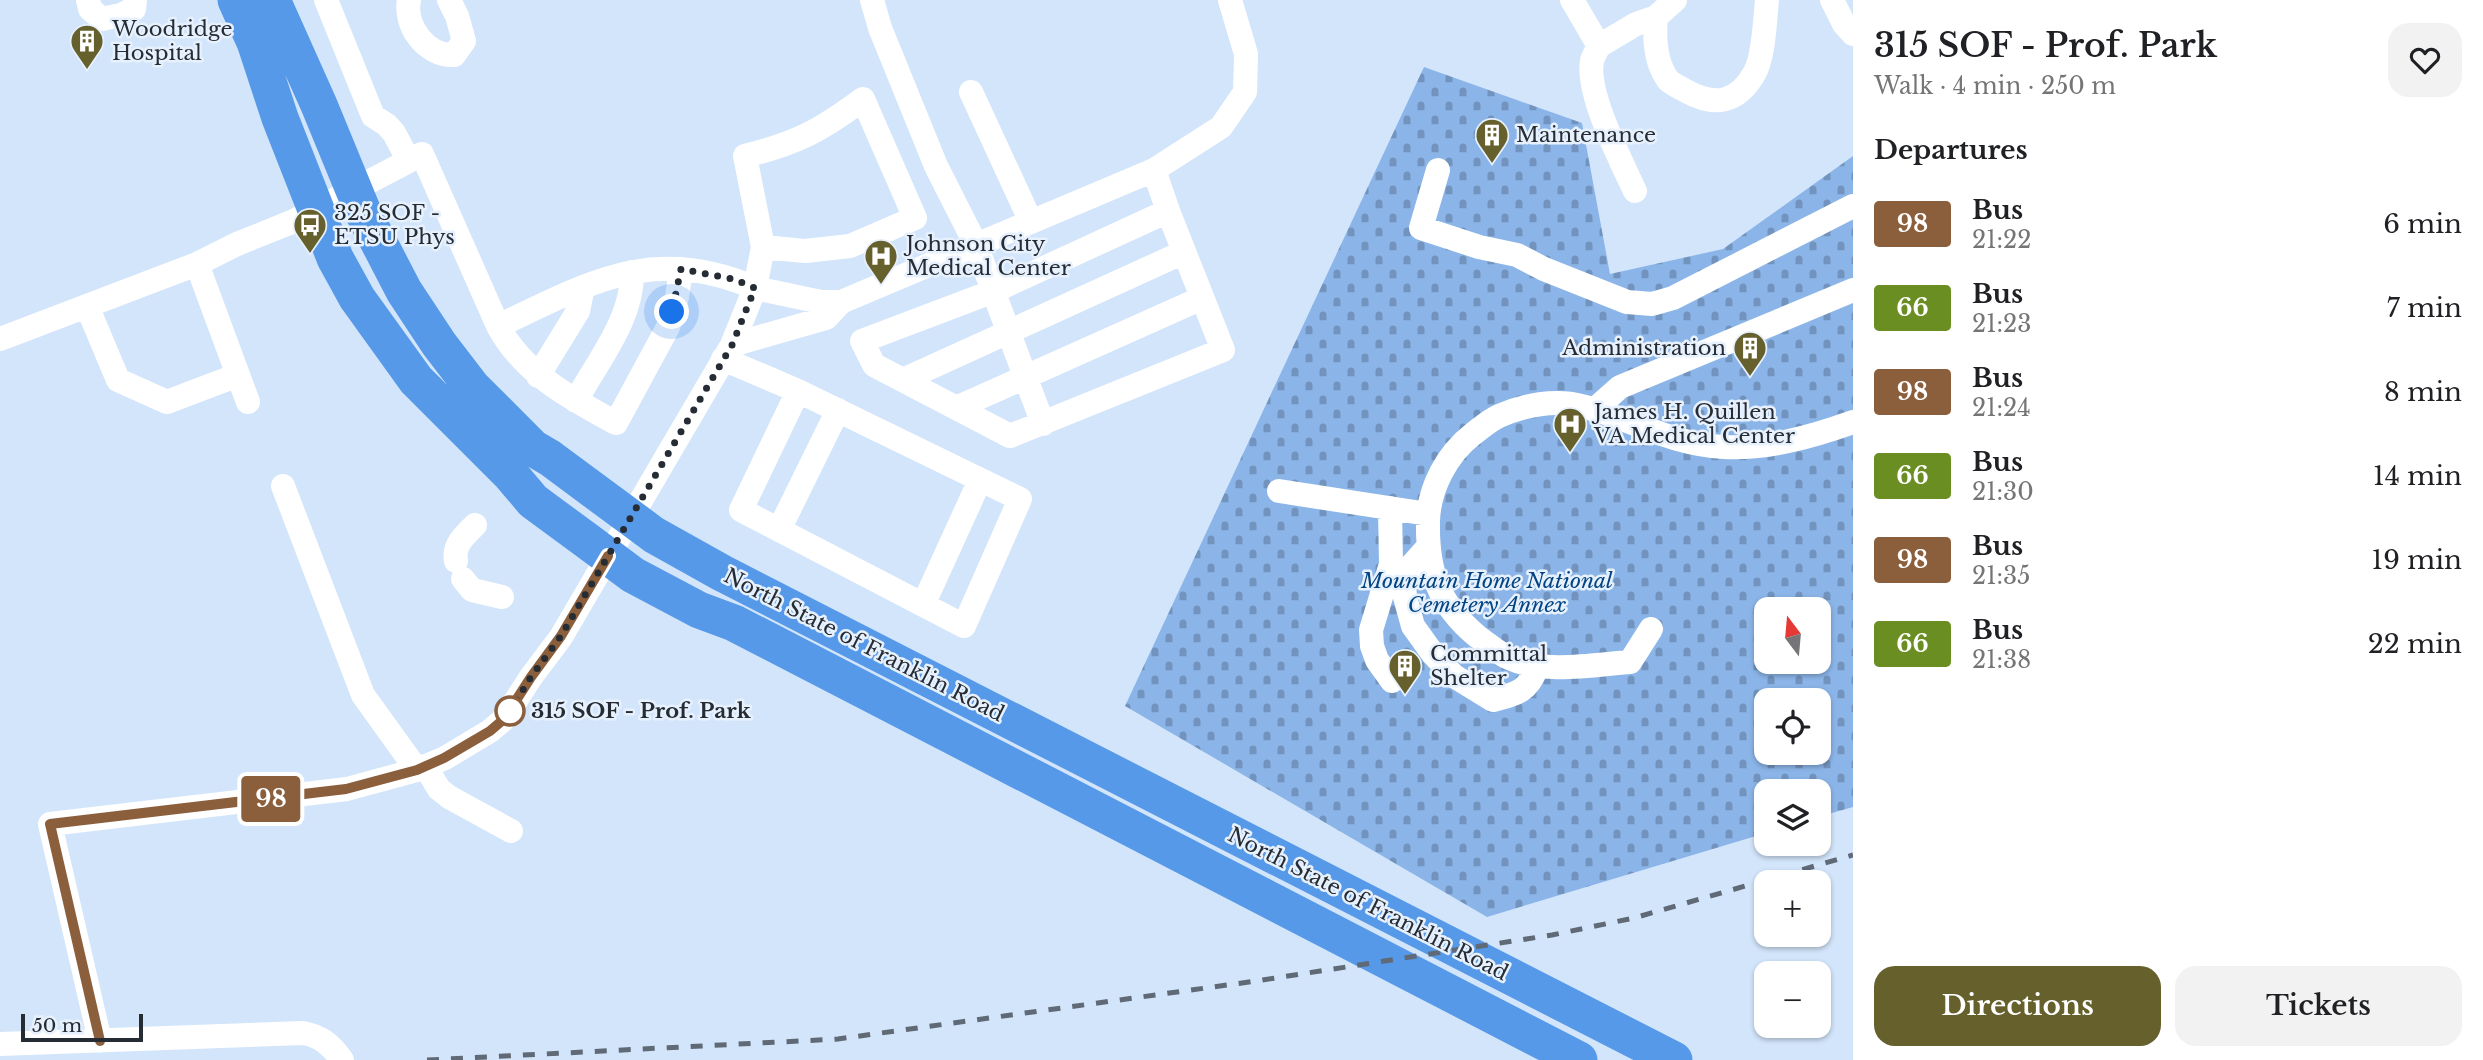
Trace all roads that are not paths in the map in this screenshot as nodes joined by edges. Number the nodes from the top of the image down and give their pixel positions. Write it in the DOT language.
graph roads {
  1 [pos="88,0"];
  2 [pos="135,0"];
  3 [pos="236,0"];
  4 [pos="272,0"];
  5 [pos="326,0"];
  6 [pos="409,0"];
  7 [pos="449,0"];
  8 [pos="872,0"];
  9 [pos="1230,0"];
  10 [pos="1572,0"];
  11 [pos="1675,0"];
  12 [pos="1767,0"];
  13 [pos="1832,0"];
  14 [pos="1656,18"];
  15 [pos="1853,34"];
  16 [pos="1605,41"];
  17 [pos="971,92"];
  18 [pos="415,158"];
  19 [pos="1154,170"];
  20 [pos="1438,170"];
  21 [pos="353,189"];
  22 [pos="1635,191"];
  23 [pos="1853,206"];
  24 [pos="316,209"];
  25 [pos="1168,211"];
  26 [pos="1031,222"];
  27 [pos="976,245"];
  28 [pos="763,247"];
  29 [pos="1184,252"];
  30 [pos="197,264"];
  31 [pos="681,269"];
  32 [pos="632,272"];
  33 [pos="583,287"];
  34 [pos="755,288"];
  35 [pos="1853,290"];
  36 [pos="993,291"];
  37 [pos="1202,298"];
  38 [pos="841,302"];
  39 [pos="87,306"];
  40 [pos="498,326"];
  41 [pos="1009,332"];
  42 [pos="0,339"];
  43 [pos="727,352"];
  44 [pos="239,375"];
  45 [pos="538,376"];
  46 [pos="1026,377"];
  47 [pos="903,380"];
  48 [pos="798,391"];
  49 [pos="248,401"];
  50 [pos="576,401"];
  51 [pos="956,408"];
  52 [pos="1594,410"];
  53 [pos="838,411"];
  54 [pos="1853,422"];
  55 [pos="1043,424"];
  56 [pos="980,480"];
  57 [pos="283,486"];
  58 [pos="1279,491"];
  59 [pos="1390,508"];
  60 [pos="1428,514"];
  61 [pos="630,519"];
  62 [pos="475,526"];
  63 [pos="779,530"];
  64 [pos="1428,547"];
  65 [pos="608,556"];
  66 [pos="502,597"];
  67 [pos="923,605"];
  68 [pos="1651,629"];
  69 [pos="1536,666"];
  70 [pos="1392,681"];
  71 [pos="1002,716"];
  72 [pos="982,752"];
  73 [pos="421,768"];
  74 [pos="511,831"];
  75 [pos="100,1041"];
  76 [pos="0,1045"];
  77 [pos="342,1060"];
  78 [pos="1578,1060"];
  79 [pos="1674,1060"];
  1 -- 2 [label="street"];
  3 -- 24 [label="highway, North State of Franklin Road"];
  4 -- 21 [label="highway, North State of Franklin Road"];
  5 -- 18 [label="street"];
  6 -- 7 [label="street"];
  8 -- 27 [label="street"];
  9 -- 19 [label="street"];
  10 -- 16 [label="street"];
  11 -- 14 [label="street"];
  12 -- 14 [label="street"];
  13 -- 15 [label="street"];
  14 -- 16 [label="street"];
  16 -- 22 [label="street"];
  17 -- 26 [label="street"];
  18 -- 21 [label="street"];
  18 -- 40 [label="street"];
  19 -- 25 [label="street"];
  19 -- 26 [label="street"];
  20 -- 23 [label="street"];
  21 -- 24 [label="street"];
  21 -- 61 [label="highway, North State of Franklin Road"];
  24 -- 30 [label="street"];
  24 -- 65 [label="highway, North State of Franklin Road"];
  25 -- 29 [label="street"];
  25 -- 36 [label="street"];
  26 -- 27 [label="street"];
  27 -- 36 [label="street"];
  27 -- 38 [label="street"];
  28 -- 28 [label="street"];
  28 -- 34 [label="street"];
  29 -- 37 [label="street"];
  29 -- 41 [label="street"];
  30 -- 39 [label="street"];
  30 -- 44 [label="street"];
  31 -- 32 [label="street"];
  31 -- 34 [label="street"];
  31 -- 50 [label="street"];
  32 -- 33 [label="street"];
  32 -- 50 [label="street"];
  33 -- 40 [label="street"];
  33 -- 45 [label="street"];
  34 -- 38 [label="street"];
  34 -- 43 [label="street"];
  35 -- 52 [label="street"];
  36 -- 41 [label="street"];
  36 -- 47 [label="street"];
  37 -- 46 [label="street"];
  37 -- 55 [label="street"];
  38 -- 43 [label="street"];
  39 -- 42 [label="street"];
  39 -- 44 [label="street"];
  40 -- 45 [label="street"];
  41 -- 46 [label="street"];
  41 -- 47 [label="street"];
  43 -- 48 [label="street"];
  43 -- 61 [label="street"];
  44 -- 49 [label="street"];
  45 -- 50 [label="street"];
  46 -- 51 [label="street"];
  46 -- 55 [label="street"];
  47 -- 51 [label="street"];
  48 -- 53 [label="street"];
  48 -- 63 [label="street"];
  51 -- 55 [label="street"];
  52 -- 54 [label="street"];
  52 -- 60 [label="street"];
  53 -- 56 [label="street"];
  53 -- 63 [label="street"];
  56 -- 67 [label="street"];
  56 -- 67 [label="street"];
  57 -- 73 [label="street"];
  58 -- 59 [label="street"];
  59 -- 60 [label="street"];
  59 -- 70 [label="street"];
  60 -- 64 [label="street"];
  61 -- 65 [label="street"];
  61 -- 71 [label="highway, North State of Franklin Road"];
  62 -- 66 [label="street"];
  63 -- 67 [label="street"];
  64 -- 69 [label="street"];
  64 -- 69 [label="street"];
  65 -- 72 [label="highway, North State of Franklin Road"];
  65 -- 73 [label="street"];
  68 -- 69 [label="street"];
  71 -- 72 [label="street"];
  71 -- 79 [label="highway, North State of Franklin Road"];
  72 -- 78 [label="highway, North State of Franklin Road"];
  73 -- 74 [label="street"];
  73 -- 75 [label="street"];
  75 -- 76 [label="street"];
  75 -- 77 [label="street"];
}
